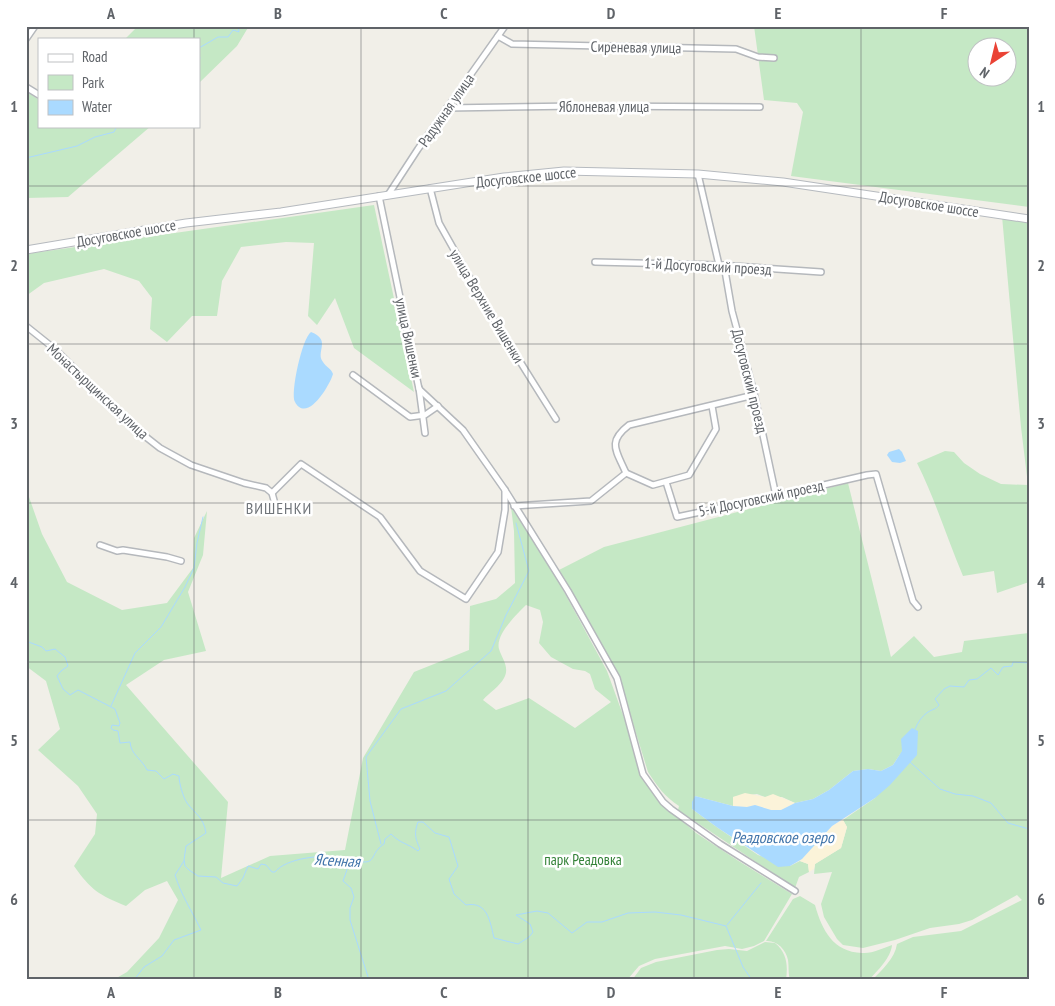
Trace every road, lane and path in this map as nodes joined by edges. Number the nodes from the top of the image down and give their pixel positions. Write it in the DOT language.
graph roads {
  1 [pos="35,26"];
  2 [pos="505,26"];
  3 [pos="498,36"];
  4 [pos="26,39"];
  5 [pos="774,58"];
  6 [pos="26,87"];
  7 [pos="38,94"];
  8 [pos="760,107"];
  9 [pos="447,108"];
  10 [pos="698,174"];
  11 [pos="430,188"];
  12 [pos="388,195"];
  13 [pos="379,196"];
  14 [pos="1029,219"];
  15 [pos="26,250"];
  16 [pos="595,262"];
  17 [pos="721,265"];
  18 [pos="821,272"];
  19 [pos="26,326"];
  20 [pos="353,375"];
  21 [pos="419,388"];
  22 [pos="754,395"];
  23 [pos="438,406"];
  24 [pos="712,406"];
  25 [pos="423,415"];
  26 [pos="556,419"];
  27 [pos="425,433"];
  28 [pos="626,473"];
  29 [pos="666,482"];
  30 [pos="505,490"];
  31 [pos="272,493"];
  32 [pos="776,496"];
  33 [pos="275,504"];
  34 [pos="514,506"];
  35 [pos="100,545"];
  36 [pos="181,561"];
  37 [pos="918,607"];
  38 [pos="795,891"];
  1 -- 4 [label="street"];
  2 -- 3 [label="street, Радужная улица"];
  3 -- 5 [label="street, Сиреневая улица"];
  3 -- 9 [label="street, Радужная улица"];
  6 -- 7 [label="street"];
  8 -- 9 [label="street, Яблоневая улица"];
  9 -- 12 [label="street, Радужная улица"];
  10 -- 11 [label="main road, Досуговское шоссе"];
  10 -- 14 [label="main road, Досуговское шоссе"];
  10 -- 17 [label="street, Досуговский проезд"];
  11 -- 12 [label="main road, Досуговское шоссе"];
  11 -- 26 [label="street, улица Верхние Вишенки"];
  12 -- 13 [label="main road, Досуговское шоссе"];
  13 -- 15 [label="main road, Досуговское шоссе"];
  13 -- 21 [label="street, улица Вишенки"];
  16 -- 17 [label="street, 1-й Досуговский проезд"];
  17 -- 18 [label="street, 1-й Досуговский проезд"];
  17 -- 22 [label="street, Досуговский проезд"];
  19 -- 31 [label="street, Монастырщинская улица"];
  20 -- 25 [label="street"];
  21 -- 23 [label="street, улица Вишенки"];
  21 -- 25 [label="street"];
  22 -- 24 [label="street"];
  22 -- 32 [label="street, Досуговский проезд"];
  23 -- 25 [label="street"];
  23 -- 30 [label="street, улица Вишенки"];
  24 -- 28 [label="street"];
  24 -- 29 [label="street"];
  25 -- 27 [label="street"];
  28 -- 29 [label="street"];
  28 -- 34 [label="street"];
  29 -- 32 [label="street, 5-й Досуговский проезд"];
  30 -- 31 [label="street"];
  30 -- 34 [label="street, улица Вишенки"];
  31 -- 33 [label="street"];
  32 -- 37 [label="street, 5-й Досуговский проезд"];
  34 -- 38 [label="street, улица Вишенки"];
  35 -- 36 [label="street"];
}
